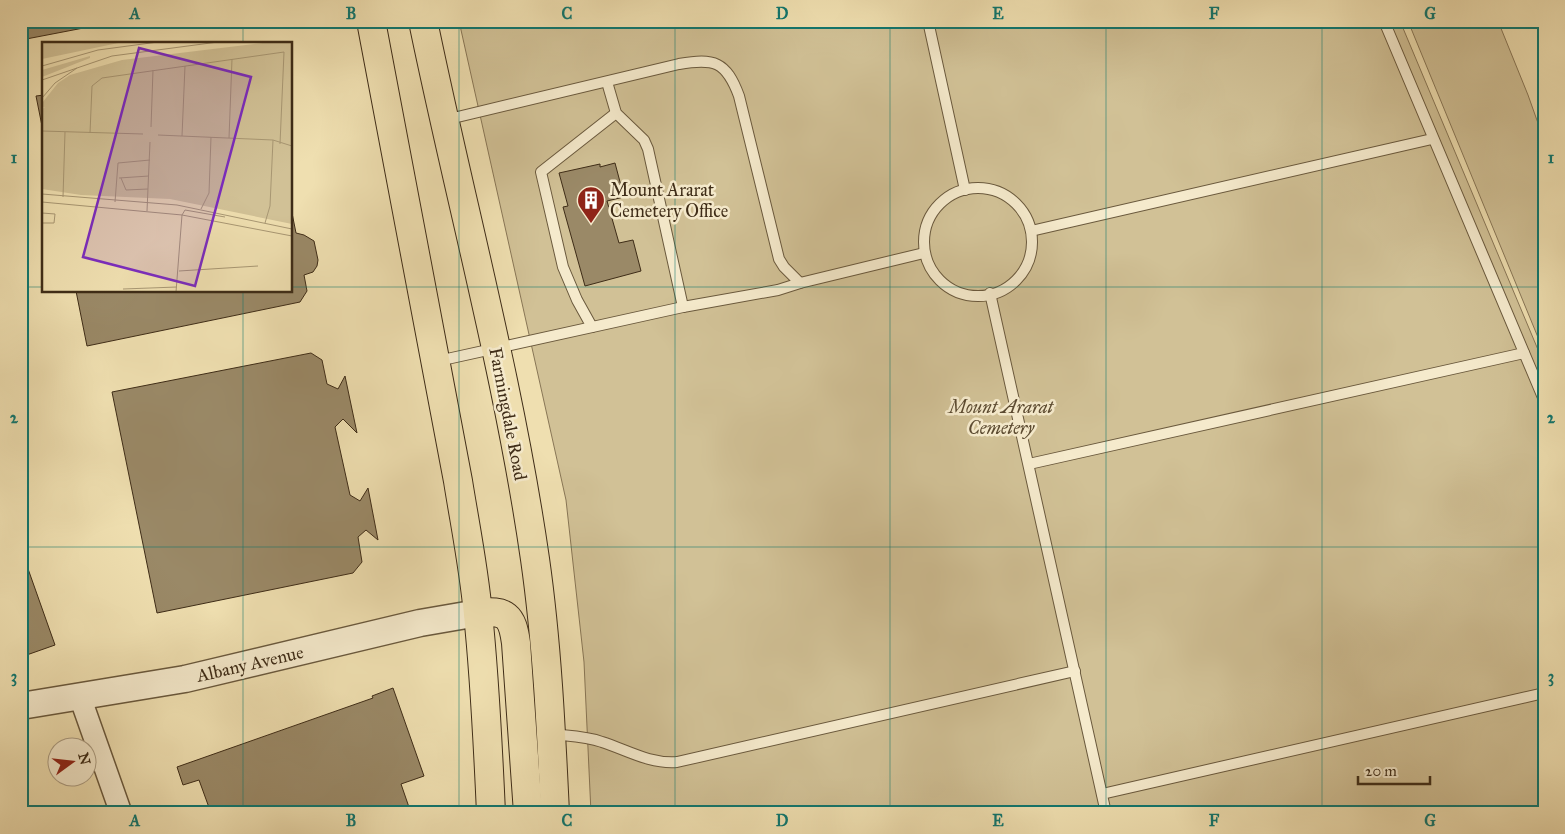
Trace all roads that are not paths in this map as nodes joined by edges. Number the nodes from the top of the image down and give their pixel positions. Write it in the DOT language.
graph roads {
  1 [pos="371,21"];
  2 [pos="423,21"];
  3 [pos="928,21"];
  4 [pos="1384,21"];
  5 [pos="607,82"];
  6 [pos="616,114"];
  7 [pos="444,120"];
  8 [pos="1432,139"];
  9 [pos="966,190"];
  10 [pos="1030,231"];
  11 [pos="924,253"];
  12 [pos="800,283"];
  13 [pos="990,293"];
  14 [pos="683,307"];
  15 [pos="592,327"];
  16 [pos="496,349"];
  17 [pos="1524,353"];
  18 [pos="436,362"];
  19 [pos="1544,400"];
  20 [pos="1029,464"];
  21 [pos="478,613"];
  22 [pos="1075,671"];
  23 [pos="1544,693"];
  24 [pos="80,697"];
  25 [pos="21,706"];
  26 [pos="551,734"];
  27 [pos="1102,794"];
  28 [pos="121,813"];
  29 [pos="491,813"];
  30 [pos="528,813"];
  31 [pos="555,813"];
  32 [pos="1106,813"];
  1 -- 18 [label="main road"];
  2 -- 7 [label="main road, Farmingdale Road"];
  3 -- 9 [label="lane"];
  4 -- 8 [label="lane"];
  5 -- 6 [label="lane"];
  5 -- 7 [label="lane"];
  5 -- 12 [label="lane"];
  6 -- 14 [label="lane"];
  6 -- 15 [label="lane"];
  7 -- 16 [label="main road, Farmingdale Road"];
  8 -- 10 [label="lane"];
  8 -- 17 [label="lane"];
  9 -- 10 [label="lane"];
  9 -- 11 [label="lane"];
  10 -- 13 [label="lane"];
  11 -- 12 [label="lane"];
  11 -- 13 [label="lane"];
  12 -- 14 [label="lane"];
  13 -- 20 [label="lane"];
  14 -- 15 [label="lane"];
  15 -- 16 [label="lane"];
  16 -- 18 [label="lane"];
  16 -- 26 [label="main road, Farmingdale Road"];
  17 -- 19 [label="lane"];
  17 -- 20 [label="lane"];
  18 -- 21 [label="main road"];
  20 -- 22 [label="lane"];
  21 -- 24 [label="street, Albany Avenue"];
  21 -- 29 [label="main road"];
  21 -- 30 [label="main road"];
  22 -- 26 [label="lane"];
  22 -- 27 [label="lane"];
  23 -- 27 [label="lane"];
  24 -- 25 [label="street, Albany Avenue"];
  24 -- 28 [label="street"];
  26 -- 31 [label="main road, Farmingdale Road"];
  27 -- 32 [label="lane"];
}
